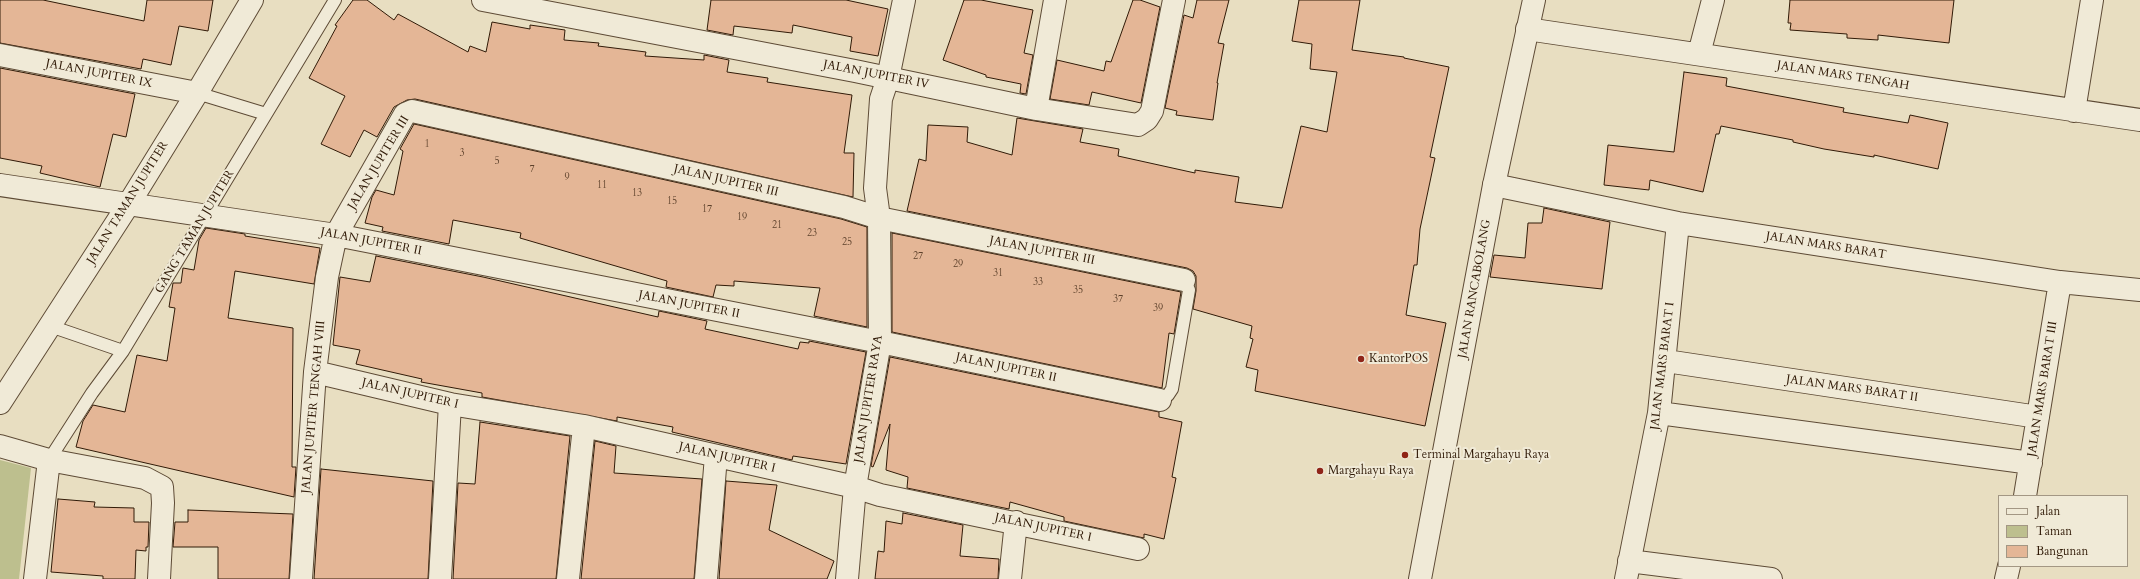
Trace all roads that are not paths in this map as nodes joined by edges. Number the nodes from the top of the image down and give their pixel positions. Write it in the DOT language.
graph roads {
  1 [pos="252,0"];
  2 [pos="335,0"];
  3 [pos="484,0"];
  4 [pos="904,0"];
  5 [pos="1055,0"];
  6 [pos="1174,0"];
  7 [pos="1534,0"];
  8 [pos="1713,0"];
  9 [pos="2092,0"];
  10 [pos="1537,30"];
  11 [pos="1699,54"];
  12 [pos="0,55"];
  13 [pos="888,78"];
  14 [pos="197,93"];
  15 [pos="1036,109"];
  16 [pos="2074,111"];
  17 [pos="266,114"];
  18 [pos="2140,120"];
  19 [pos="0,185"];
  20 [pos="1504,188"];
  21 [pos="128,205"];
  22 [pos="210,216"];
  23 [pos="879,218"];
  24 [pos="1678,223"];
  25 [pos="336,235"];
  26 [pos="1184,280"];
  27 [pos="2060,282"];
  28 [pos="2140,290"];
  29 [pos="50,326"];
  30 [pos="880,342"];
  31 [pos="123,351"];
  32 [pos="1666,361"];
  33 [pos="315,372"];
  34 [pos="1160,400"];
  35 [pos="0,403"];
  36 [pos="450,404"];
  37 [pos="1660,413"];
  38 [pos="2038,417"];
  39 [pos="584,426"];
  40 [pos="0,446"];
  41 [pos="716,456"];
  42 [pos="49,460"];
  43 [pos="2031,463"];
  44 [pos="855,486"];
  45 [pos="2025,495"];
  46 [pos="1016,522"];
  47 [pos="1138,549"];
  48 [pos="2009,567"];
  49 [pos="1627,570"];
  50 [pos="35,579"];
  51 [pos="159,579"];
  52 [pos="301,579"];
  53 [pos="440,579"];
  54 [pos="568,579"];
  55 [pos="706,579"];
  56 [pos="847,579"];
  57 [pos="1010,579"];
  58 [pos="1420,579"];
  59 [pos="1771,579"];
  60 [pos="2006,579"];
  1 -- 14 [label="street, JALAN TAMAN JUPITER"];
  2 -- 17 [label="lane, GANG TAMAN JUPITER"];
  3 -- 13 [label="street, JALAN JUPITER IV"];
  4 -- 13 [label="street, JALAN JUPITER RAYA"];
  5 -- 15 [label="street"];
  6 -- 15 [label="street, JALAN JUPITER IV"];
  7 -- 10 [label="street, JALAN RANCABOLANG"];
  8 -- 11 [label="street"];
  9 -- 16 [label="street"];
  10 -- 11 [label="street, JALAN MARS TENGAH"];
  10 -- 20 [label="street, JALAN RANCABOLANG"];
  11 -- 16 [label="street, JALAN MARS TENGAH"];
  12 -- 14 [label="street, JALAN JUPITER IX"];
  13 -- 15 [label="street, JALAN JUPITER IV"];
  13 -- 23 [label="street, JALAN JUPITER RAYA"];
  14 -- 17 [label="lane"];
  14 -- 21 [label="street, JALAN TAMAN JUPITER"];
  16 -- 18 [label="street, JALAN MARS TENGAH"];
  17 -- 22 [label="lane, GANG TAMAN JUPITER"];
  19 -- 21 [label="street, JALAN JUPITER II"];
  20 -- 24 [label="street, JALAN MARS BARAT"];
  20 -- 58 [label="street, JALAN RANCABOLANG"];
  21 -- 22 [label="street, JALAN JUPITER II"];
  21 -- 29 [label="street, JALAN TAMAN JUPITER"];
  22 -- 25 [label="street, JALAN JUPITER II"];
  22 -- 31 [label="lane, GANG TAMAN JUPITER"];
  23 -- 25 [label="street, JALAN JUPITER III"];
  23 -- 26 [label="street, JALAN JUPITER III"];
  23 -- 30 [label="street, JALAN JUPITER RAYA"];
  24 -- 27 [label="street, JALAN MARS BARAT"];
  24 -- 32 [label="street, JALAN MARS BARAT I"];
  25 -- 30 [label="street, JALAN JUPITER II"];
  25 -- 33 [label="street, JALAN JUPITER TENGAH VIII"];
  26 -- 34 [label="lane"];
  27 -- 28 [label="street, JALAN MARS BARAT"];
  27 -- 38 [label="street, JALAN MARS BARAT III"];
  29 -- 31 [label="lane"];
  29 -- 35 [label="street, JALAN TAMAN JUPITER"];
  30 -- 34 [label="street, JALAN JUPITER II"];
  30 -- 44 [label="street, JALAN JUPITER RAYA"];
  31 -- 42 [label="lane, GANG TAMAN JUPITER"];
  32 -- 37 [label="street, JALAN MARS BARAT I"];
  32 -- 38 [label="street, JALAN MARS BARAT II"];
  33 -- 36 [label="street, JALAN JUPITER I"];
  33 -- 52 [label="street, JALAN JUPITER TENGAH VIII"];
  36 -- 39 [label="street, JALAN JUPITER I"];
  36 -- 53 [label="street"];
  37 -- 43 [label="street"];
  37 -- 49 [label="street, JALAN MARS BARAT I"];
  38 -- 43 [label="street, JALAN MARS BARAT III"];
  39 -- 41 [label="street, JALAN JUPITER I"];
  39 -- 54 [label="street"];
  40 -- 42 [label="street"];
  41 -- 44 [label="street, JALAN JUPITER I"];
  41 -- 55 [label="street"];
  42 -- 50 [label="street"];
  42 -- 51 [label="street"];
  43 -- 45 [label="street, JALAN MARS BARAT III"];
  44 -- 46 [label="street, JALAN JUPITER I"];
  44 -- 56 [label="street, JALAN JUPITER RAYA"];
  46 -- 47 [label="street, JALAN JUPITER I"];
  46 -- 57 [label="street"];
  48 -- 60 [label="street"];
  49 -- 59 [label="street"];
}
